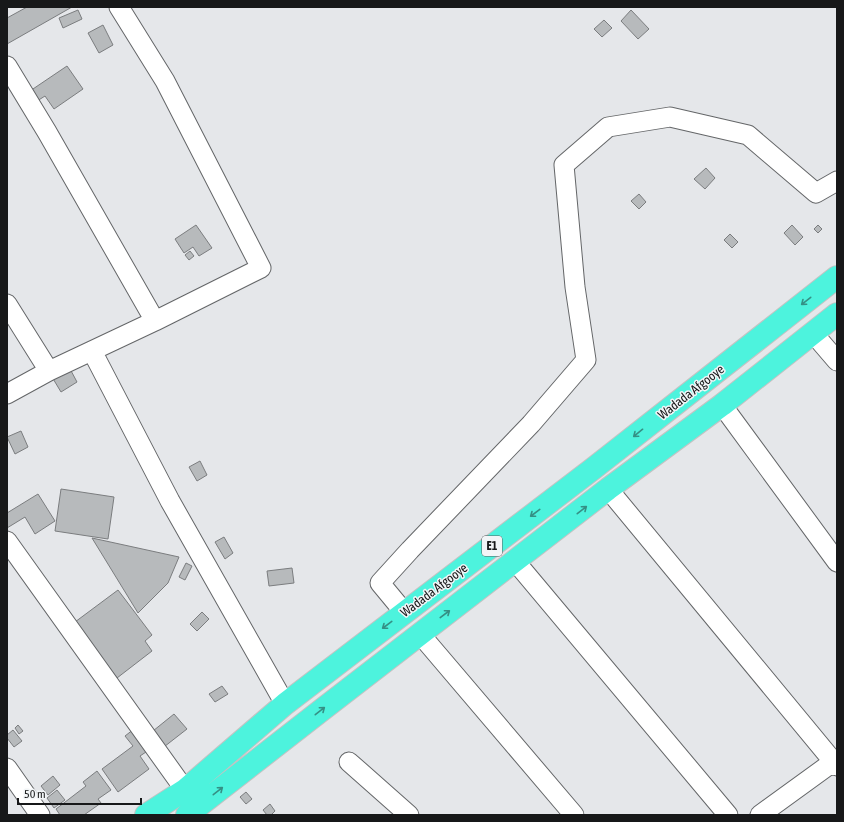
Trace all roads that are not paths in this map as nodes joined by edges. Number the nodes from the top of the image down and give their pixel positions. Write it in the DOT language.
graph roads {
  1 [pos="119,7"];
  2 [pos="7,66"];
  3 [pos="837,181"];
  4 [pos="837,277"];
  5 [pos="7,304"];
  6 [pos="837,314"];
  7 [pos="155,321"];
  8 [pos="813,333"];
  9 [pos="92,351"];
  10 [pos="837,361"];
  11 [pos="49,371"];
  12 [pos="7,394"];
  13 [pos="722,405"];
  14 [pos="608,489"];
  15 [pos="7,541"];
  16 [pos="515,561"];
  17 [pos="837,562"];
  18 [pos="404,612"];
  19 [pos="420,634"];
  20 [pos="285,704"];
  21 [pos="349,762"];
  22 [pos="835,764"];
  23 [pos="7,768"];
  24 [pos="185,790"];
  25 [pos="40,815"];
  26 [pos="146,815"];
  27 [pos="187,815"];
  28 [pos="409,815"];
  29 [pos="574,815"];
  30 [pos="728,815"];
  31 [pos="760,815"];
  1 -- 7 [label="street"];
  2 -- 7 [label="street"];
  3 -- 18 [label="street"];
  4 -- 18 [label="highway, Wadada Afgooye / E1, one-way"];
  5 -- 11 [label="street"];
  6 -- 8 [label="highway, Wadada Afgooye / E1"];
  7 -- 9 [label="street"];
  8 -- 10 [label="street"];
  8 -- 13 [label="highway, Wadada Afgooye / E1"];
  9 -- 11 [label="street"];
  9 -- 20 [label="street"];
  11 -- 12 [label="street"];
  13 -- 14 [label="highway, Wadada Afgooye / E1"];
  13 -- 17 [label="street"];
  16 -- 14 [label="highway, Wadada Afgooye / E1, one-way"];
  14 -- 22 [label="street"];
  15 -- 24 [label="street"];
  19 -- 16 [label="highway, Wadada Afgooye / E1, one-way"];
  16 -- 30 [label="street"];
  18 -- 20 [label="highway, Wadada Afgooye / E1, one-way"];
  27 -- 19 [label="highway, Wadada Afgooye / E1, one-way"];
  19 -- 29 [label="street"];
  20 -- 24 [label="highway, Wadada Afgooye / E1"];
  21 -- 28 [label="street"];
  22 -- 31 [label="street"];
  23 -- 25 [label="street"];
  24 -- 26 [label="highway, Wadada Afgooye / E1"];
}
